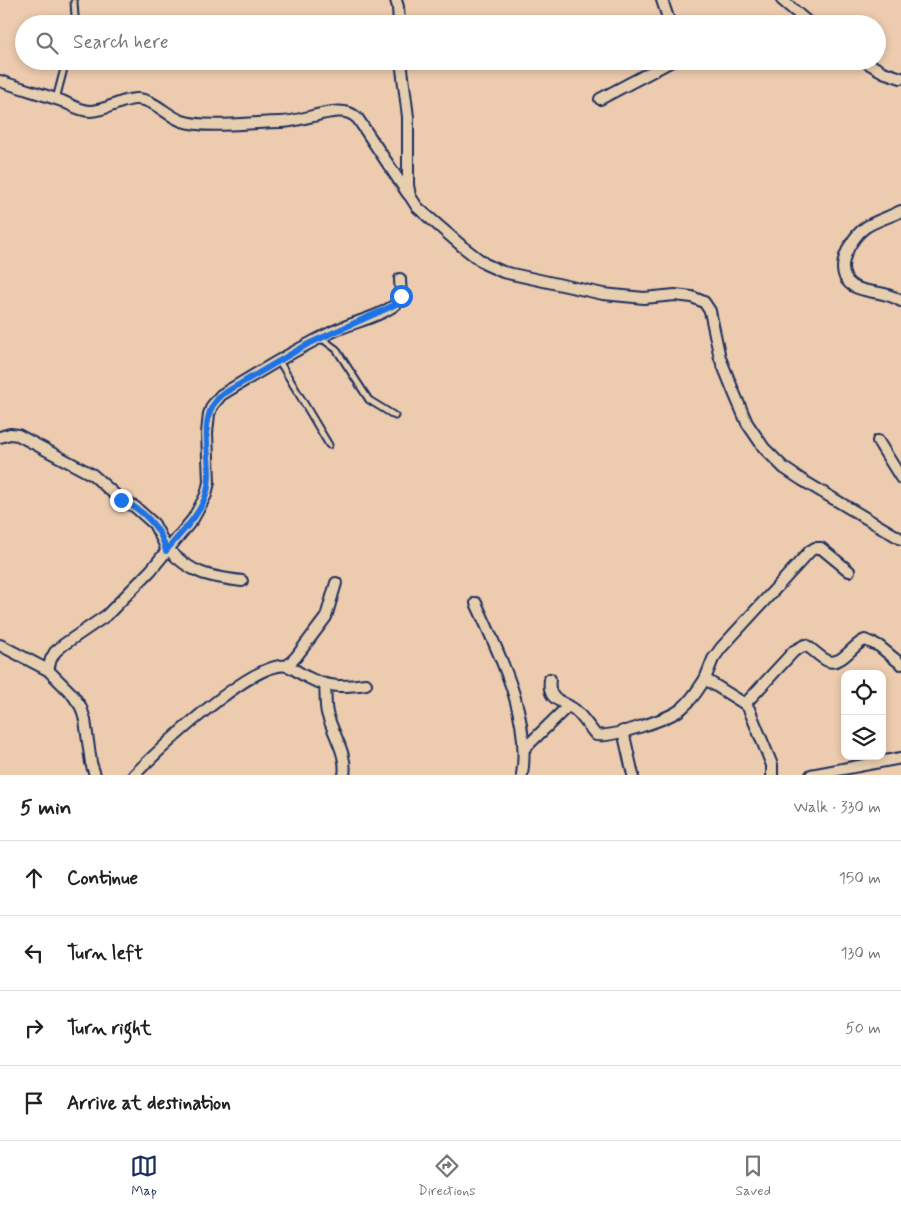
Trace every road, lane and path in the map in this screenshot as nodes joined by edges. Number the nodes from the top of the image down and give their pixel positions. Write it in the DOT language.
graph roads {
  1 [pos="396,0"];
  2 [pos="662,0"];
  3 [pos="782,0"];
  4 [pos="74,2"];
  5 [pos="75,15"];
  6 [pos="398,15"];
  7 [pos="667,15"];
  8 [pos="800,15"];
  9 [pos="64,70"];
  10 [pos="402,70"];
  11 [pos="655,70"];
  12 [pos="879,70"];
  13 [pos="901,78"];
  14 [pos="0,81"];
  15 [pos="56,99"];
  16 [pos="600,99"];
  17 [pos="410,196"];
  18 [pos="901,211"];
  19 [pos="400,279"];
  20 [pos="901,300"];
  21 [pos="320,338"];
  22 [pos="279,361"];
  23 [pos="395,416"];
  24 [pos="1,434"];
  25 [pos="878,441"];
  26 [pos="329,445"];
  27 [pos="901,478"];
  28 [pos="901,539"];
  29 [pos="167,550"];
  30 [pos="849,571"];
  31 [pos="242,581"];
  32 [pos="336,583"];
  33 [pos="476,603"];
  34 [pos="0,646"];
  35 [pos="901,664"];
  36 [pos="287,666"];
  37 [pos="48,670"];
  38 [pos="550,679"];
  39 [pos="705,679"];
  40 [pos="366,684"];
  41 [pos="325,685"];
  42 [pos="745,704"];
  43 [pos="568,706"];
  44 [pos="623,731"];
  45 [pos="525,748"];
  46 [pos="901,758"];
  47 [pos="95,775"];
  48 [pos="134,775"];
  49 [pos="344,775"];
  50 [pos="522,775"];
  51 [pos="633,775"];
  52 [pos="772,775"];
  53 [pos="811,775"];
  1 -- 6 [label="street"];
  2 -- 7 [label="street"];
  3 -- 8 [label="street"];
  4 -- 5 [label="lane"];
  9 -- 15 [label="lane"];
  10 -- 17 [label="street"];
  11 -- 16 [label="street"];
  12 -- 13 [label="street"];
  14 -- 15 [label="street"];
  15 -- 17 [label="street"];
  17 -- 28 [label="street"];
  18 -- 20 [label="street"];
  19 -- 21 [label="street"];
  21 -- 22 [label="street"];
  21 -- 23 [label="lane"];
  22 -- 26 [label="lane"];
  22 -- 29 [label="street"];
  24 -- 29 [label="street"];
  25 -- 27 [label="street"];
  29 -- 31 [label="street"];
  29 -- 37 [label="street"];
  30 -- 39 [label="street"];
  32 -- 36 [label="street"];
  33 -- 45 [label="street"];
  34 -- 37 [label="street"];
  35 -- 42 [label="street"];
  36 -- 41 [label="street"];
  36 -- 48 [label="street"];
  37 -- 47 [label="street"];
  38 -- 43 [label="street"];
  39 -- 42 [label="street"];
  39 -- 44 [label="street"];
  40 -- 41 [label="street"];
  41 -- 49 [label="street"];
  42 -- 52 [label="street"];
  43 -- 44 [label="street"];
  43 -- 45 [label="street"];
  44 -- 51 [label="street"];
  45 -- 50 [label="street"];
  46 -- 53 [label="street"];
}
